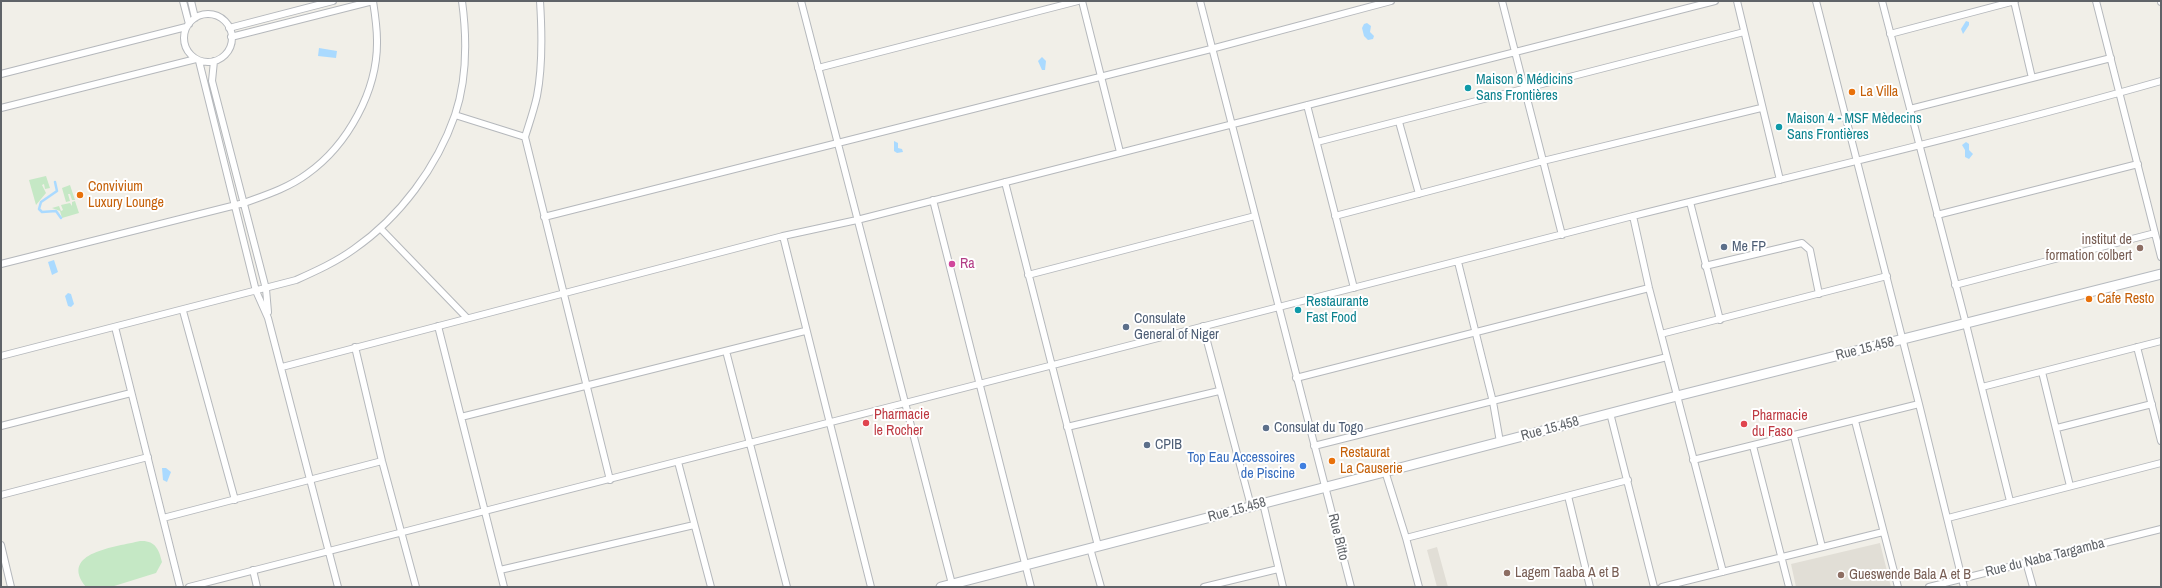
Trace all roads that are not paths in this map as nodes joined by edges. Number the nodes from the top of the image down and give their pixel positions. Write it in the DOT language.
graph roads {
  1 [pos="182,1"];
  2 [pos="191,1"];
  3 [pos="334,1"];
  4 [pos="373,1"];
  5 [pos="462,1"];
  6 [pos="540,1"];
  7 [pos="801,1"];
  8 [pos="1078,1"];
  9 [pos="1082,1"];
  10 [pos="1200,1"];
  11 [pos="1391,1"];
  12 [pos="1502,1"];
  13 [pos="1715,1"];
  14 [pos="1737,1"];
  15 [pos="1816,1"];
  16 [pos="1882,1"];
  17 [pos="2015,1"];
  18 [pos="2096,1"];
  19 [pos="195,18"];
  20 [pos="188,25"];
  21 [pos="229,28"];
  22 [pos="1744,32"];
  23 [pos="1890,34"];
  24 [pos="231,37"];
  25 [pos="1211,49"];
  26 [pos="1514,52"];
  27 [pos="2111,58"];
  28 [pos="198,60"];
  29 [pos="214,61"];
  30 [pos="818,68"];
  31 [pos="1,74"];
  32 [pos="1102,77"];
  33 [pos="2032,78"];
  34 [pos="2161,81"];
  35 [pos="1525,90"];
  36 [pos="2120,93"];
  37 [pos="1307,105"];
  38 [pos="1,108"];
  39 [pos="1761,108"];
  40 [pos="1910,109"];
  41 [pos="455,115"];
  42 [pos="1399,122"];
  43 [pos="1230,123"];
  44 [pos="525,137"];
  45 [pos="838,142"];
  46 [pos="1317,142"];
  47 [pos="1919,146"];
  48 [pos="1120,152"];
  49 [pos="1856,160"];
  50 [pos="1543,161"];
  51 [pos="2138,164"];
  52 [pos="1780,180"];
  53 [pos="1005,182"];
  54 [pos="1419,194"];
  55 [pos="933,200"];
  56 [pos="1690,202"];
  57 [pos="244,203"];
  58 [pos="235,206"];
  59 [pos="1937,215"];
  60 [pos="1255,216"];
  61 [pos="1335,216"];
  62 [pos="1633,216"];
  63 [pos="544,217"];
  64 [pos="857,220"];
  65 [pos="380,228"];
  66 [pos="2156,233"];
  67 [pos="1562,235"];
  68 [pos="782,236"];
  69 [pos="2161,257"];
  70 [pos="1458,262"];
  71 [pos="1,264"];
  72 [pos="1705,266"];
  73 [pos="2161,274"];
  74 [pos="1028,275"];
  75 [pos="1887,276"];
  76 [pos="1956,285"];
  77 [pos="1354,288"];
  78 [pos="1649,288"];
  79 [pos="266,289"];
  80 [pos="256,291"];
  81 [pos="564,293"];
  82 [pos="1819,294"];
  83 [pos="1280,308"];
  84 [pos="184,310"];
  85 [pos="268,318"];
  86 [pos="467,318"];
  87 [pos="1720,320"];
  88 [pos="1966,324"];
  89 [pos="438,326"];
  90 [pos="1203,326"];
  91 [pos="115,327"];
  92 [pos="805,332"];
  93 [pos="1476,334"];
  94 [pos="1661,334"];
  95 [pos="1903,340"];
  96 [pos="2161,341"];
  97 [pos="355,347"];
  98 [pos="2137,347"];
  99 [pos="726,351"];
  100 [pos="1,356"];
  101 [pos="1667,357"];
  102 [pos="1050,366"];
  103 [pos="282,367"];
  104 [pos="2042,372"];
  105 [pos="1296,378"];
  106 [pos="979,384"];
  107 [pos="588,386"];
  108 [pos="1982,387"];
  109 [pos="1219,391"];
  110 [pos="131,393"];
  111 [pos="1677,396"];
  112 [pos="1493,402"];
  113 [pos="904,404"];
  114 [pos="1919,404"];
  115 [pos="2152,404"];
  116 [pos="1610,413"];
  117 [pos="462,417"];
  118 [pos="1855,421"];
  119 [pos="830,422"];
  120 [pos="1,426"];
  121 [pos="1067,427"];
  122 [pos="2057,428"];
  123 [pos="1794,436"];
  124 [pos="2161,441"];
  125 [pos="1500,442"];
  126 [pos="750,443"];
  127 [pos="1314,446"];
  128 [pos="1753,446"];
  129 [pos="148,457"];
  130 [pos="1693,460"];
  131 [pos="382,461"];
  132 [pos="678,462"];
  133 [pos="2161,463"];
  134 [pos="1385,471"];
  135 [pos="311,479"];
  136 [pos="610,480"];
  137 [pos="1628,480"];
  138 [pos="1325,486"];
  139 [pos="2070,486"];
  140 [pos="1,495"];
  141 [pos="1568,496"];
  142 [pos="236,500"];
  143 [pos="2010,501"];
  144 [pos="1263,503"];
  145 [pos="1251,506"];
  146 [pos="484,512"];
  147 [pos="163,518"];
  148 [pos="1948,518"];
  149 [pos="694,525"];
  150 [pos="2161,529"];
  151 [pos="402,532"];
  152 [pos="1883,532"];
  153 [pos="1406,538"];
  154 [pos="1,545"];
  155 [pos="1094,547"];
  156 [pos="1822,547"];
  157 [pos="329,550"];
  158 [pos="1782,557"];
  159 [pos="2026,562"];
  160 [pos="1024,565"];
  161 [pos="1278,569"];
  162 [pos="253,570"];
  163 [pos="500,570"];
  164 [pos="1723,572"];
  165 [pos="1962,578"];
  166 [pos="952,584"];
  167 [pos="11,587"];
  168 [pos="180,587"];
  169 [pos="189,587"];
  170 [pos="257,587"];
  171 [pos="338,587"];
  172 [pos="416,587"];
  173 [pos="504,587"];
  174 [pos="711,587"];
  175 [pos="788,587"];
  176 [pos="871,587"];
  177 [pos="941,587"];
  178 [pos="1031,587"];
  179 [pos="1101,587"];
  180 [pos="1204,587"];
  181 [pos="1283,587"];
  182 [pos="1351,587"];
  183 [pos="1418,587"];
  184 [pos="1590,587"];
  185 [pos="1654,587"];
  186 [pos="1662,587"];
  187 [pos="1789,587"];
  188 [pos="1898,587"];
  189 [pos="1929,587"];
  190 [pos="1964,587"];
  191 [pos="2033,587"];
  1 -- 20 [label="street"];
  2 -- 19 [label="street"];
  3 -- 21 [label="street"];
  4 -- 24 [label="street"];
  4 -- 57 [label="street"];
  5 -- 41 [label="street"];
  6 -- 44 [label="street"];
  7 -- 30 [label="street"];
  8 -- 30 [label="street"];
  9 -- 32 [label="street"];
  10 -- 25 [label="street, Rue Bitto"];
  11 -- 25 [label="street"];
  12 -- 26 [label="street"];
  13 -- 26 [label="street"];
  14 -- 22 [label="street"];
  15 -- 49 [label="street"];
  16 -- 23 [label="street"];
  17 -- 23 [label="street"];
  17 -- 33 [label="street"];
  18 -- 27 [label="street"];
  19 -- 20 [label="street"];
  19 -- 21 [label="street"];
  20 -- 28 [label="street"];
  20 -- 31 [label="street"];
  21 -- 24 [label="street"];
  22 -- 35 [label="street"];
  22 -- 39 [label="street"];
  23 -- 40 [label="street"];
  24 -- 29 [label="street"];
  25 -- 32 [label="street"];
  25 -- 43 [label="street, Rue Bitto"];
  26 -- 35 [label="street"];
  26 -- 37 [label="street"];
  27 -- 33 [label="street"];
  27 -- 36 [label="street"];
  28 -- 29 [label="street"];
  28 -- 38 [label="street"];
  28 -- 58 [label="street"];
  29 -- 57 [label="street"];
  30 -- 45 [label="street"];
  32 -- 45 [label="street"];
  32 -- 48 [label="street"];
  33 -- 40 [label="street"];
  34 -- 36 [label="street"];
  35 -- 42 [label="street"];
  35 -- 50 [label="street"];
  36 -- 47 [label="street"];
  36 -- 51 [label="street"];
  37 -- 43 [label="street"];
  37 -- 46 [label="street"];
  39 -- 50 [label="street"];
  39 -- 52 [label="street"];
  40 -- 47 [label="street"];
  41 -- 44 [label="street"];
  41 -- 65 [label="street"];
  42 -- 46 [label="street"];
  42 -- 54 [label="street"];
  43 -- 48 [label="street"];
  43 -- 60 [label="street, Rue Bitto"];
  44 -- 63 [label="street"];
  45 -- 63 [label="street"];
  45 -- 64 [label="street"];
  46 -- 61 [label="street"];
  47 -- 49 [label="street"];
  47 -- 59 [label="street"];
  48 -- 53 [label="street"];
  49 -- 52 [label="street"];
  49 -- 75 [label="street"];
  50 -- 54 [label="street"];
  50 -- 67 [label="street"];
  51 -- 59 [label="street"];
  51 -- 66 [label="street"];
  52 -- 56 [label="street"];
  53 -- 55 [label="street"];
  53 -- 74 [label="street"];
  54 -- 61 [label="street"];
  55 -- 64 [label="street"];
  55 -- 106 [label="street"];
  56 -- 62 [label="street"];
  56 -- 72 [label="street"];
  57 -- 58 [label="street"];
  57 -- 79 [label="street"];
  58 -- 71 [label="street"];
  58 -- 80 [label="street"];
  59 -- 76 [label="street"];
  60 -- 74 [label="street"];
  60 -- 83 [label="street, Rue Bitto"];
  61 -- 77 [label="street"];
  62 -- 67 [label="street"];
  62 -- 78 [label="street"];
  63 -- 81 [label="street"];
  64 -- 68 [label="street"];
  64 -- 113 [label="street"];
  65 -- 79 [label="street"];
  65 -- 86 [label="street"];
  66 -- 69 [label="street"];
  66 -- 76 [label="street"];
  67 -- 70 [label="street"];
  68 -- 81 [label="street"];
  68 -- 92 [label="street"];
  70 -- 77 [label="street"];
  70 -- 93 [label="street"];
  72 -- 82 [label="street"];
  72 -- 87 [label="street"];
  73 -- 88 [label="main road, Rue 15.458"];
  74 -- 102 [label="street"];
  75 -- 82 [label="street"];
  75 -- 95 [label="street"];
  76 -- 88 [label="street"];
  77 -- 83 [label="street"];
  78 -- 93 [label="street"];
  78 -- 94 [label="street"];
  79 -- 80 [label="street"];
  79 -- 85 [label="street"];
  80 -- 84 [label="street"];
  80 -- 85 [label="street"];
  81 -- 86 [label="street"];
  81 -- 107 [label="street"];
  82 -- 87 [label="street"];
  83 -- 90 [label="street"];
  83 -- 105 [label="street, Rue Bitto"];
  84 -- 91 [label="street"];
  84 -- 142 [label="street"];
  85 -- 103 [label="street"];
  86 -- 89 [label="street"];
  87 -- 94 [label="street"];
  88 -- 95 [label="main road, Rue 15.458"];
  88 -- 108 [label="street"];
  89 -- 97 [label="street"];
  89 -- 117 [label="street"];
  90 -- 102 [label="street"];
  90 -- 109 [label="street"];
  91 -- 100 [label="street"];
  91 -- 110 [label="street"];
  92 -- 99 [label="street"];
  92 -- 119 [label="street"];
  93 -- 105 [label="street"];
  93 -- 112 [label="street"];
  94 -- 101 [label="street"];
  95 -- 111 [label="main road, Rue 15.458"];
  95 -- 114 [label="street"];
  96 -- 98 [label="street"];
  97 -- 103 [label="street"];
  97 -- 131 [label="street"];
  98 -- 104 [label="street"];
  98 -- 115 [label="street"];
  99 -- 107 [label="street"];
  99 -- 126 [label="street"];
  101 -- 111 [label="street"];
  101 -- 112 [label="street"];
  102 -- 106 [label="street"];
  102 -- 121 [label="street"];
  103 -- 135 [label="street"];
  104 -- 108 [label="street"];
  104 -- 122 [label="street"];
  105 -- 127 [label="street, Rue Bitto"];
  106 -- 113 [label="street"];
  106 -- 160 [label="street"];
  107 -- 117 [label="street"];
  107 -- 136 [label="street"];
  108 -- 143 [label="street"];
  109 -- 121 [label="street"];
  109 -- 145 [label="street"];
  110 -- 120 [label="street"];
  110 -- 129 [label="street"];
  111 -- 116 [label="main road, Rue 15.458"];
  111 -- 130 [label="street"];
  112 -- 125 [label="street"];
  112 -- 127 [label="street"];
  113 -- 119 [label="street"];
  113 -- 166 [label="street"];
  114 -- 118 [label="street"];
  114 -- 148 [label="street"];
  115 -- 122 [label="street"];
  115 -- 124 [label="street"];
  116 -- 125 [label="main road, Rue 15.458"];
  116 -- 137 [label="street"];
  117 -- 146 [label="street"];
  118 -- 123 [label="street"];
  118 -- 152 [label="street"];
  119 -- 126 [label="street"];
  119 -- 176 [label="street"];
  121 -- 155 [label="street"];
  122 -- 139 [label="street"];
  123 -- 128 [label="street"];
  123 -- 156 [label="street"];
  125 -- 134 [label="main road, Rue 15.458"];
  126 -- 132 [label="street"];
  126 -- 175 [label="street"];
  127 -- 138 [label="street, Rue Bitto"];
  128 -- 130 [label="street"];
  128 -- 158 [label="street"];
  129 -- 140 [label="street"];
  129 -- 147 [label="street"];
  130 -- 164 [label="street"];
  131 -- 135 [label="street"];
  131 -- 151 [label="street"];
  132 -- 136 [label="street"];
  132 -- 149 [label="street"];
  133 -- 139 [label="street"];
  134 -- 138 [label="main road, Rue 15.458"];
  134 -- 153 [label="street"];
  135 -- 142 [label="street"];
  135 -- 157 [label="street"];
  136 -- 146 [label="street"];
  137 -- 141 [label="street"];
  137 -- 185 [label="street"];
  138 -- 144 [label="main road, Rue 15.458"];
  138 -- 182 [label="street, Rue Bitto"];
  139 -- 143 [label="street"];
  141 -- 153 [label="street"];
  141 -- 184 [label="street"];
  142 -- 147 [label="street"];
  143 -- 148 [label="street"];
  144 -- 145 [label="main road, Rue 15.458"];
  144 -- 161 [label="street"];
  145 -- 155 [label="main road, Rue 15.458"];
  146 -- 151 [label="street"];
  146 -- 163 [label="street"];
  147 -- 168 [label="street"];
  148 -- 165 [label="street"];
  149 -- 163 [label="street"];
  149 -- 174 [label="street"];
  150 -- 159 [label="street, Rue du Naba Targamba"];
  151 -- 157 [label="street"];
  151 -- 172 [label="street"];
  152 -- 156 [label="street"];
  152 -- 188 [label="street"];
  153 -- 183 [label="street"];
  154 -- 167 [label="street"];
  155 -- 160 [label="main road, Rue 15.458"];
  155 -- 179 [label="street"];
  156 -- 158 [label="street"];
  157 -- 162 [label="street"];
  157 -- 171 [label="street"];
  158 -- 164 [label="street"];
  158 -- 187 [label="street"];
  159 -- 165 [label="street, Rue du Naba Targamba"];
  159 -- 191 [label="street"];
  160 -- 166 [label="main road, Rue 15.458"];
  160 -- 178 [label="street"];
  161 -- 180 [label="street"];
  161 -- 181 [label="street"];
  162 -- 169 [label="street"];
  162 -- 170 [label="street"];
  163 -- 173 [label="street"];
  164 -- 186 [label="street"];
  165 -- 189 [label="street, Rue du Naba Targamba"];
  165 -- 190 [label="street"];
  166 -- 177 [label="main road, Rue 15.458"];
}
